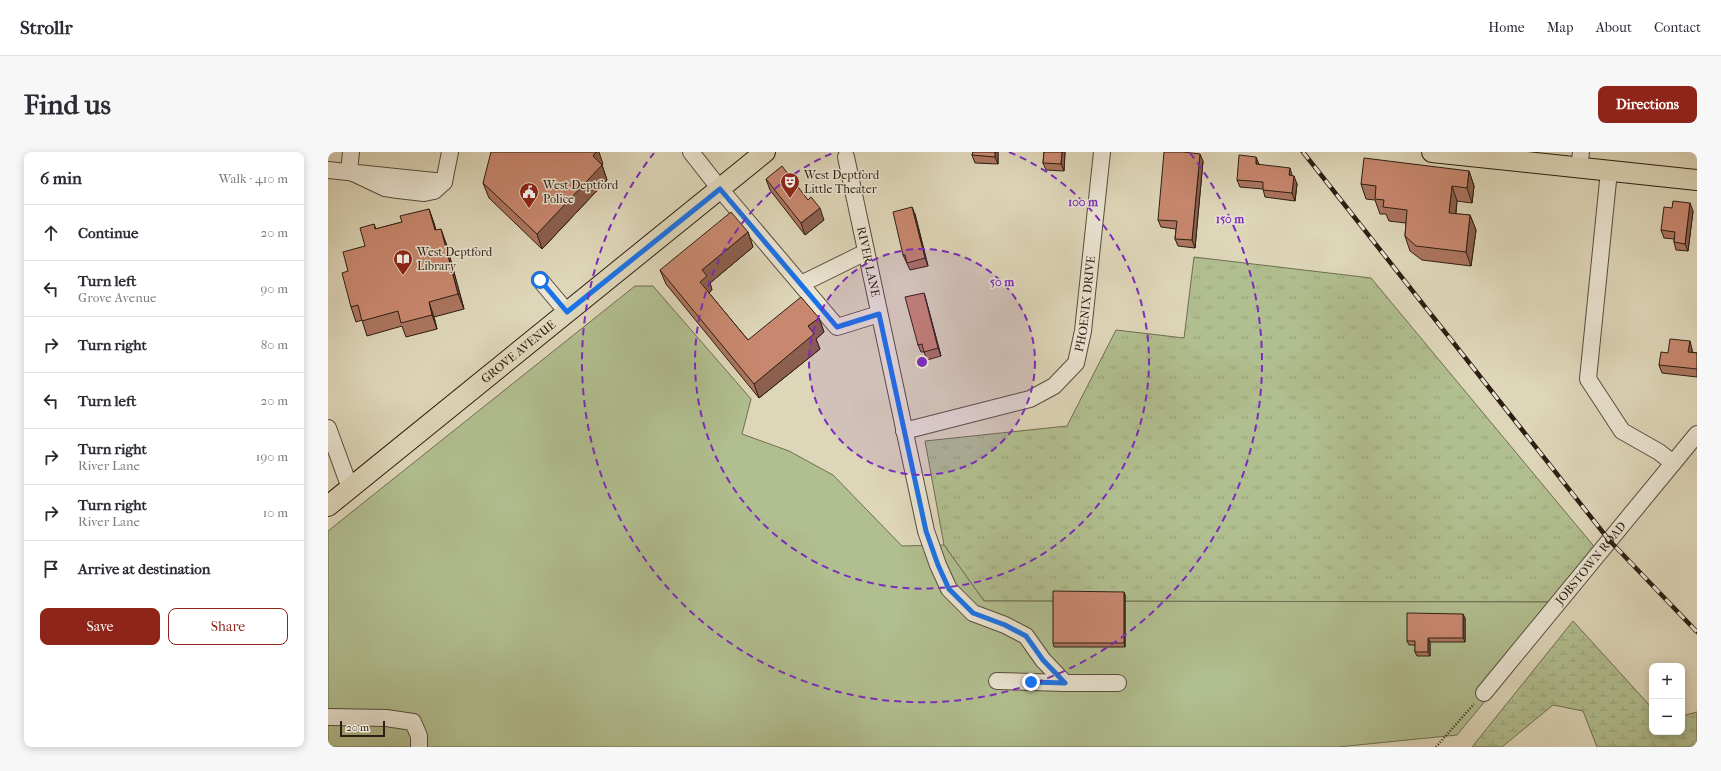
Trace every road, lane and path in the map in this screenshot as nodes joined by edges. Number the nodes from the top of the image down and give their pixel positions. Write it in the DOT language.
graph roads {
  1 [pos="351,152"];
  2 [pos="450,152"];
  3 [pos="1102,152"];
  4 [pos="1432,152"];
  5 [pos="693,154"];
  6 [pos="757,155"];
  7 [pos="846,157"];
  8 [pos="1580,160"];
  9 [pos="328,170"];
  10 [pos="349,171"];
  11 [pos="1609,171"];
  12 [pos="1697,180"];
  13 [pos="720,189"];
  14 [pos="866,252"];
  15 [pos="540,280"];
  16 [pos="801,284"];
  17 [pos="567,312"];
  18 [pos="879,314"];
  19 [pos="328,428"];
  20 [pos="904,431"];
  21 [pos="1697,434"];
  22 [pos="1673,463"];
  23 [pos="350,488"];
  24 [pos="328,506"];
  25 [pos="997,681"];
  26 [pos="1065,683"];
  27 [pos="1118,683"];
  28 [pos="1484,693"];
  29 [pos="328,717"];
  30 [pos="419,747"];
  31 [pos="1436,747"];
  1 -- 10 [label="street"];
  2 -- 10 [label="street"];
  3 -- 20 [label="street, PHOENIX DRIVE"];
  4 -- 8 [label="main road"];
  5 -- 13 [label="street"];
  6 -- 13 [label="main road, GROVE AVENUE"];
  7 -- 14 [label="street, RIVER LANE"];
  8 -- 11 [label="main road"];
  9 -- 10 [label="street"];
  11 -- 12 [label="main road"];
  11 -- 22 [label="street"];
  13 -- 16 [label="street"];
  13 -- 17 [label="main road, GROVE AVENUE"];
  14 -- 16 [label="street"];
  14 -- 18 [label="street, RIVER LANE"];
  15 -- 17 [label="street"];
  16 -- 18 [label="street"];
  17 -- 23 [label="main road, GROVE AVENUE"];
  18 -- 20 [label="street, RIVER LANE"];
  19 -- 23 [label="street"];
  20 -- 26 [label="street, RIVER LANE"];
  21 -- 22 [label="street, JOBSTOWN ROAD"];
  22 -- 28 [label="street, JOBSTOWN ROAD"];
  23 -- 24 [label="main road, GROVE AVENUE"];
  25 -- 26 [label="street"];
  26 -- 27 [label="street"];
  28 -- 31 [label="path"];
  29 -- 30 [label="street"];
}
